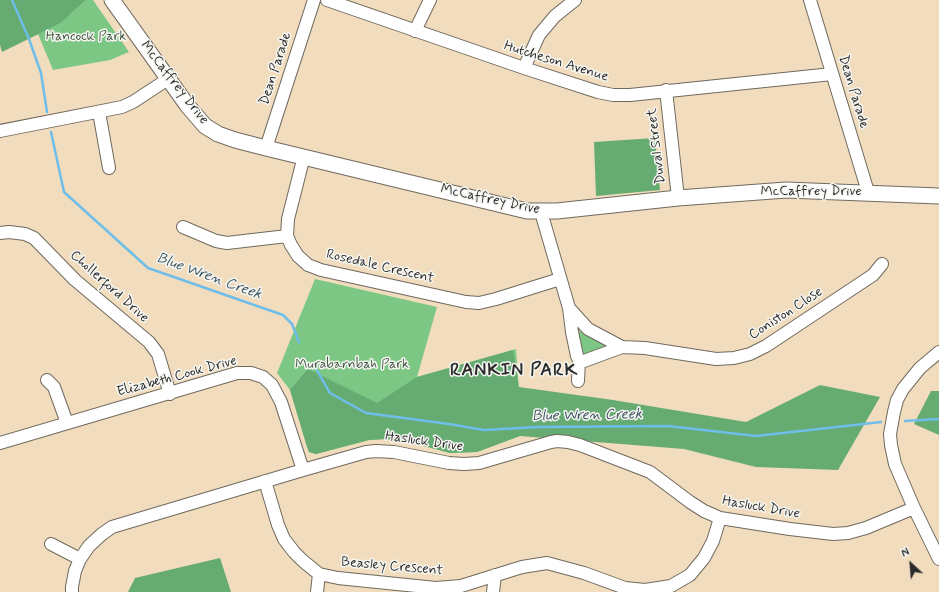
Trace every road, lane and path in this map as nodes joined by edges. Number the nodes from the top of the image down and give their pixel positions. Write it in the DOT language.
graph roads {
  1 [pos="112,0"];
  2 [pos="314,0"];
  3 [pos="327,0"];
  4 [pos="430,0"];
  5 [pos="575,0"];
  6 [pos="810,0"];
  7 [pos="414,31"];
  8 [pos="524,68"];
  9 [pos="832,74"];
  10 [pos="168,79"];
  11 [pos="666,90"];
  12 [pos="99,112"];
  13 [pos="0,131"];
  14 [pos="266,148"];
  15 [pos="304,156"];
  16 [pos="109,168"];
  17 [pos="868,192"];
  18 [pos="939,196"];
  19 [pos="678,198"];
  20 [pos="541,212"];
  21 [pos="183,227"];
  22 [pos="0,233"];
  23 [pos="287,236"];
  24 [pos="882,264"];
  25 [pos="560,279"];
  26 [pos="569,308"];
  27 [pos="622,347"];
  28 [pos="939,352"];
  29 [pos="579,360"];
  30 [pos="47,380"];
  31 [pos="578,381"];
  32 [pos="170,394"];
  33 [pos="67,423"];
  34 [pos="0,443"];
  35 [pos="303,470"];
  36 [pos="266,481"];
  37 [pos="914,508"];
  38 [pos="720,518"];
  39 [pos="51,544"];
  40 [pos="938,554"];
  41 [pos="80,559"];
  42 [pos="318,574"];
  43 [pos="495,575"];
  44 [pos="625,590"];
  45 [pos="645,591"];
  46 [pos="72,592"];
  47 [pos="317,592"];
  48 [pos="493,592"];
  1 -- 10 [label="main road, McCaffrey Drive"];
  2 -- 14 [label="street, Dean Parade"];
  3 -- 7 [label="street, Hutcheson Avenue"];
  4 -- 7 [label="street"];
  5 -- 8 [label="street"];
  6 -- 9 [label="street, Dean Parade"];
  7 -- 8 [label="street, Hutcheson Avenue"];
  8 -- 11 [label="street, Hutcheson Avenue"];
  9 -- 11 [label="street, Hutcheson Avenue"];
  9 -- 17 [label="street, Dean Parade"];
  10 -- 12 [label="street"];
  10 -- 14 [label="main road, McCaffrey Drive"];
  11 -- 19 [label="street, Duval Street"];
  12 -- 13 [label="street"];
  12 -- 16 [label="street"];
  14 -- 15 [label="main road, McCaffrey Drive"];
  15 -- 20 [label="main road, McCaffrey Drive"];
  15 -- 23 [label="street"];
  17 -- 18 [label="main road, McCaffrey Drive"];
  17 -- 19 [label="main road, McCaffrey Drive"];
  19 -- 20 [label="main road, McCaffrey Drive"];
  20 -- 25 [label="street, Coniston Close"];
  21 -- 23 [label="street"];
  22 -- 32 [label="street, Chollerford Drive"];
  23 -- 25 [label="street, Rosedale Crescent"];
  24 -- 27 [label="street, Coniston Close"];
  25 -- 26 [label="street, Coniston Close"];
  26 -- 27 [label="street, Coniston Close"];
  26 -- 29 [label="street, Coniston Close"];
  27 -- 29 [label="street, Coniston Close"];
  28 -- 37 [label="street"];
  29 -- 31 [label="street, Coniston Close"];
  30 -- 33 [label="street"];
  32 -- 33 [label="street, Elizabeth Cook Drive"];
  32 -- 35 [label="street, Elizabeth Cook Drive"];
  33 -- 34 [label="street, Elizabeth Cook Drive"];
  35 -- 36 [label="street, Hasluck Drive"];
  35 -- 38 [label="street, Hasluck Drive"];
  36 -- 41 [label="street, Hasluck Drive"];
  36 -- 42 [label="street"];
  37 -- 38 [label="street, Hasluck Drive"];
  37 -- 40 [label="street"];
  38 -- 45 [label="street, Beasley Crescent"];
  39 -- 41 [label="street"];
  41 -- 46 [label="street, Hasluck Drive"];
  42 -- 43 [label="street, Beasley Crescent"];
  42 -- 47 [label="street"];
  43 -- 44 [label="street, Beasley Crescent"];
  43 -- 48 [label="street"];
  44 -- 45 [label="street, Beasley Crescent"];
}
